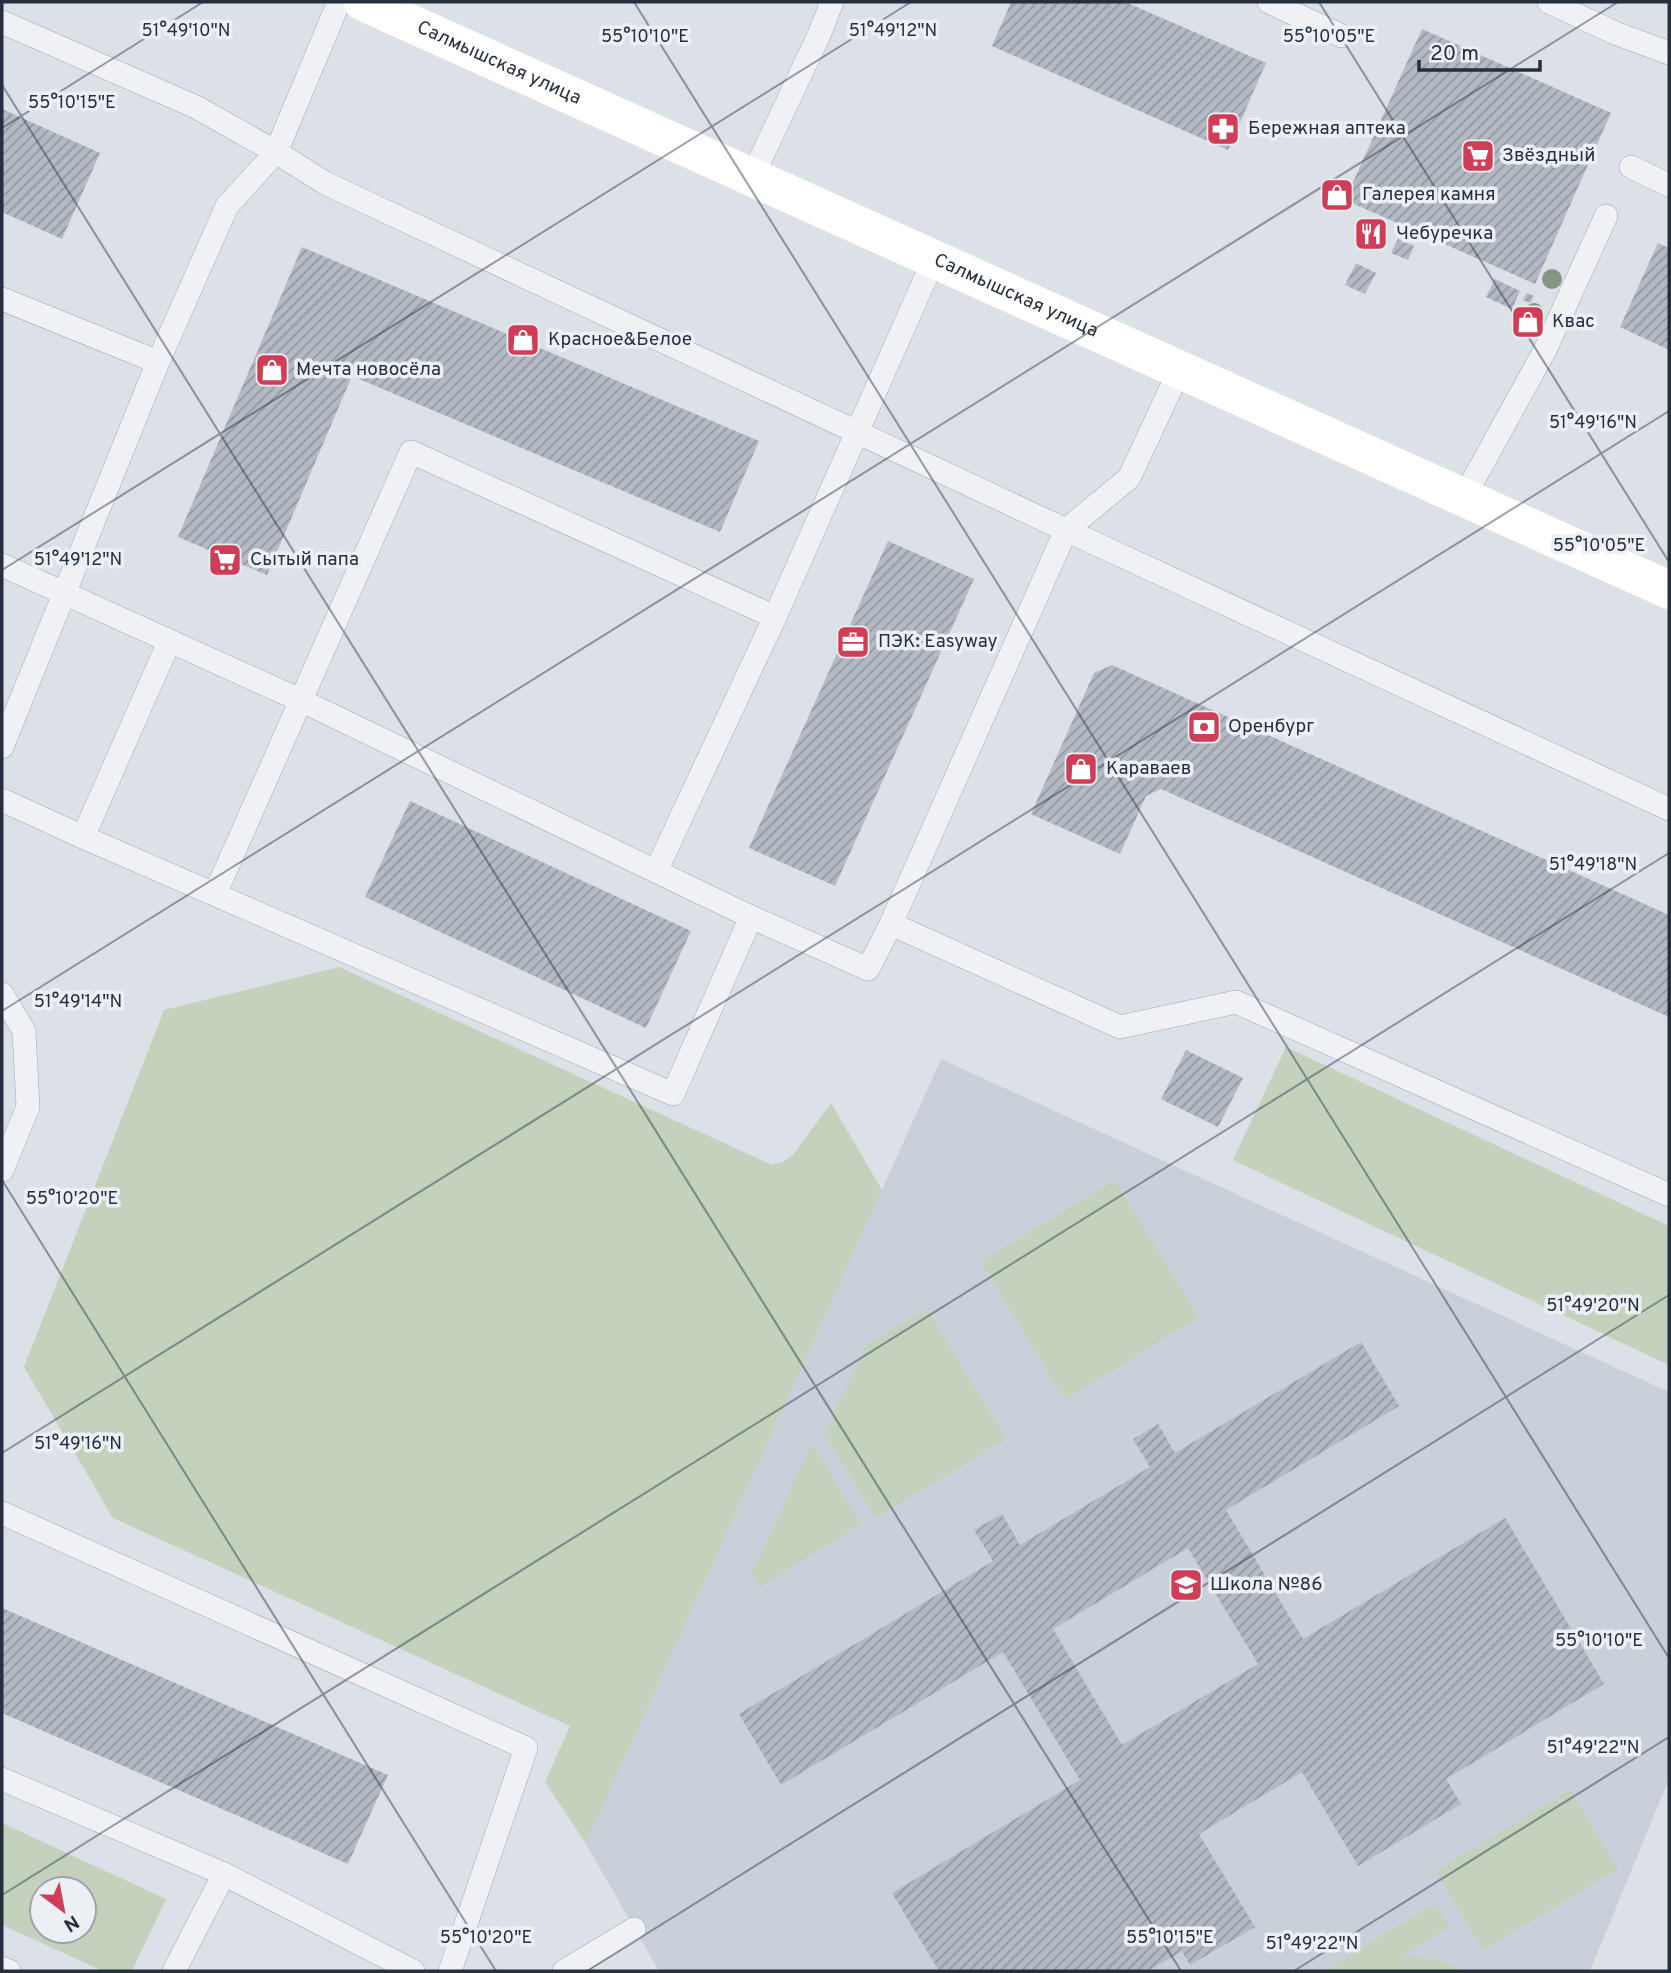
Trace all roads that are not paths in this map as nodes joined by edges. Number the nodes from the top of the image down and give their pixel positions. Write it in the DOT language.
graph roads {
  1 [pos="338,2"];
  2 [pos="363,2"];
  3 [pos="832,2"];
  4 [pos="1269,2"];
  5 [pos="1549,2"];
  6 [pos="2,23"];
  7 [pos="1342,36"];
  8 [pos="1669,53"];
  9 [pos="276,152"];
  10 [pos="1631,167"];
  11 [pos="752,177"];
  12 [pos="1669,185"];
  13 [pos="1606,216"];
  14 [pos="934,259"];
  15 [pos="2,299"];
  16 [pos="158,362"];
  17 [pos="1180,369"];
  18 [pos="856,431"];
  19 [pos="1464,497"];
  20 [pos="1066,530"];
  21 [pos="2,565"];
  22 [pos="1669,590"];
  23 [pos="63,594"];
  24 [pos="775,617"];
  25 [pos="169,642"];
  26 [pos="300,699"];
  27 [pos="2,747"];
  28 [pos="2,800"];
  29 [pos="1669,809"];
  30 [pos="83,838"];
  31 [pos="656,871"];
  32 [pos="215,894"];
  33 [pos="751,917"];
  34 [pos="891,924"];
  35 [pos="2,995"];
  36 [pos="2,1170"];
  37 [pos="1669,1195"];
  38 [pos="2,1513"];
  39 [pos="2,1779"];
  40 [pos="225,1874"];
  41 [pos="634,1929"];
  42 [pos="2,1968"];
  43 [pos="9,1971"];
  44 [pos="174,1971"];
  45 [pos="413,1971"];
  46 [pos="450,1971"];
  47 [pos="564,1971"];
  1 -- 9 [label="lane"];
  2 -- 11 [label="main road, Салмышская улица"];
  3 -- 11 [label="lane"];
  4 -- 7 [label="lane"];
  5 -- 8 [label="lane"];
  6 -- 9 [label="lane"];
  9 -- 16 [label="lane"];
  9 -- 18 [label="lane"];
  10 -- 12 [label="lane"];
  11 -- 14 [label="main road, Салмышская улица"];
  13 -- 19 [label="lane"];
  14 -- 17 [label="main road, Салмышская улица"];
  14 -- 18 [label="lane"];
  15 -- 16 [label="lane"];
  16 -- 23 [label="lane"];
  17 -- 19 [label="main road, Салмышская улица"];
  17 -- 20 [label="lane"];
  18 -- 20 [label="lane"];
  18 -- 24 [label="lane"];
  19 -- 22 [label="main road, Салмышская улица"];
  20 -- 29 [label="lane"];
  20 -- 34 [label="lane"];
  21 -- 23 [label="lane"];
  23 -- 25 [label="lane"];
  23 -- 27 [label="lane"];
  24 -- 26 [label="lane"];
  24 -- 31 [label="lane"];
  25 -- 26 [label="lane"];
  25 -- 30 [label="lane"];
  26 -- 31 [label="lane"];
  26 -- 32 [label="lane"];
  28 -- 30 [label="lane"];
  30 -- 32 [label="lane"];
  31 -- 33 [label="lane"];
  32 -- 33 [label="lane"];
  33 -- 34 [label="lane"];
  34 -- 37 [label="lane"];
  35 -- 36 [label="lane"];
  38 -- 46 [label="lane"];
  39 -- 40 [label="lane"];
  40 -- 44 [label="lane"];
  40 -- 45 [label="lane"];
  41 -- 47 [label="lane"];
  42 -- 43 [label="lane"];
}
